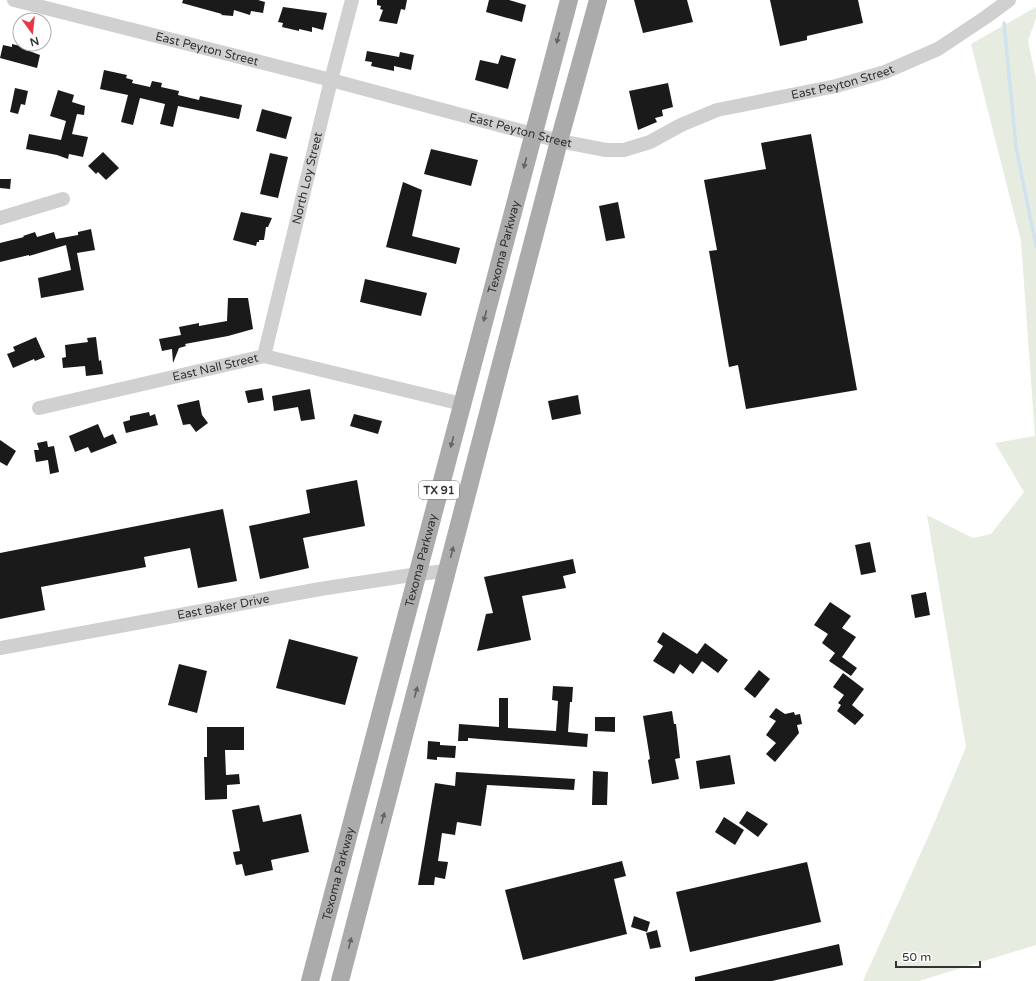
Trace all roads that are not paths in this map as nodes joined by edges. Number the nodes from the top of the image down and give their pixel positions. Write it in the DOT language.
graph roads {
  1 [pos="14,0"];
  2 [pos="352,0"];
  3 [pos="569,0"];
  4 [pos="598,0"];
  5 [pos="1009,0"];
  6 [pos="331,80"];
  7 [pos="533,134"];
  8 [pos="559,141"];
  9 [pos="63,199"];
  10 [pos="0,218"];
  11 [pos="264,356"];
  12 [pos="462,404"];
  13 [pos="39,408"];
  14 [pos="447,571"];
  15 [pos="418,574"];
  16 [pos="0,648"];
  17 [pos="310,981"];
  18 [pos="340,981"];
  1 -- 6 [label="street, East Peyton Street"];
  2 -- 6 [label="street, North Loy Street"];
  3 -- 7 [label="main road, Texoma Parkway / TX 91, one-way"];
  4 -- 8 [label="main road, TX 91"];
  5 -- 8 [label="street, East Peyton Street"];
  6 -- 7 [label="street, East Peyton Street"];
  6 -- 11 [label="street, North Loy Street"];
  7 -- 8 [label="street, East Peyton Street"];
  7 -- 12 [label="main road, Texoma Parkway / TX 91, one-way"];
  14 -- 8 [label="main road, TX 91, one-way"];
  9 -- 10 [label="street"];
  11 -- 12 [label="street, East Nall Street"];
  11 -- 13 [label="street, East Nall Street"];
  12 -- 15 [label="main road, Texoma Parkway / TX 91, one-way"];
  14 -- 15 [label="street, East Baker Drive"];
  18 -- 14 [label="main road, TX 91, one-way"];
  15 -- 16 [label="street, East Baker Drive"];
  15 -- 17 [label="main road, Texoma Parkway / TX 91"];
}
